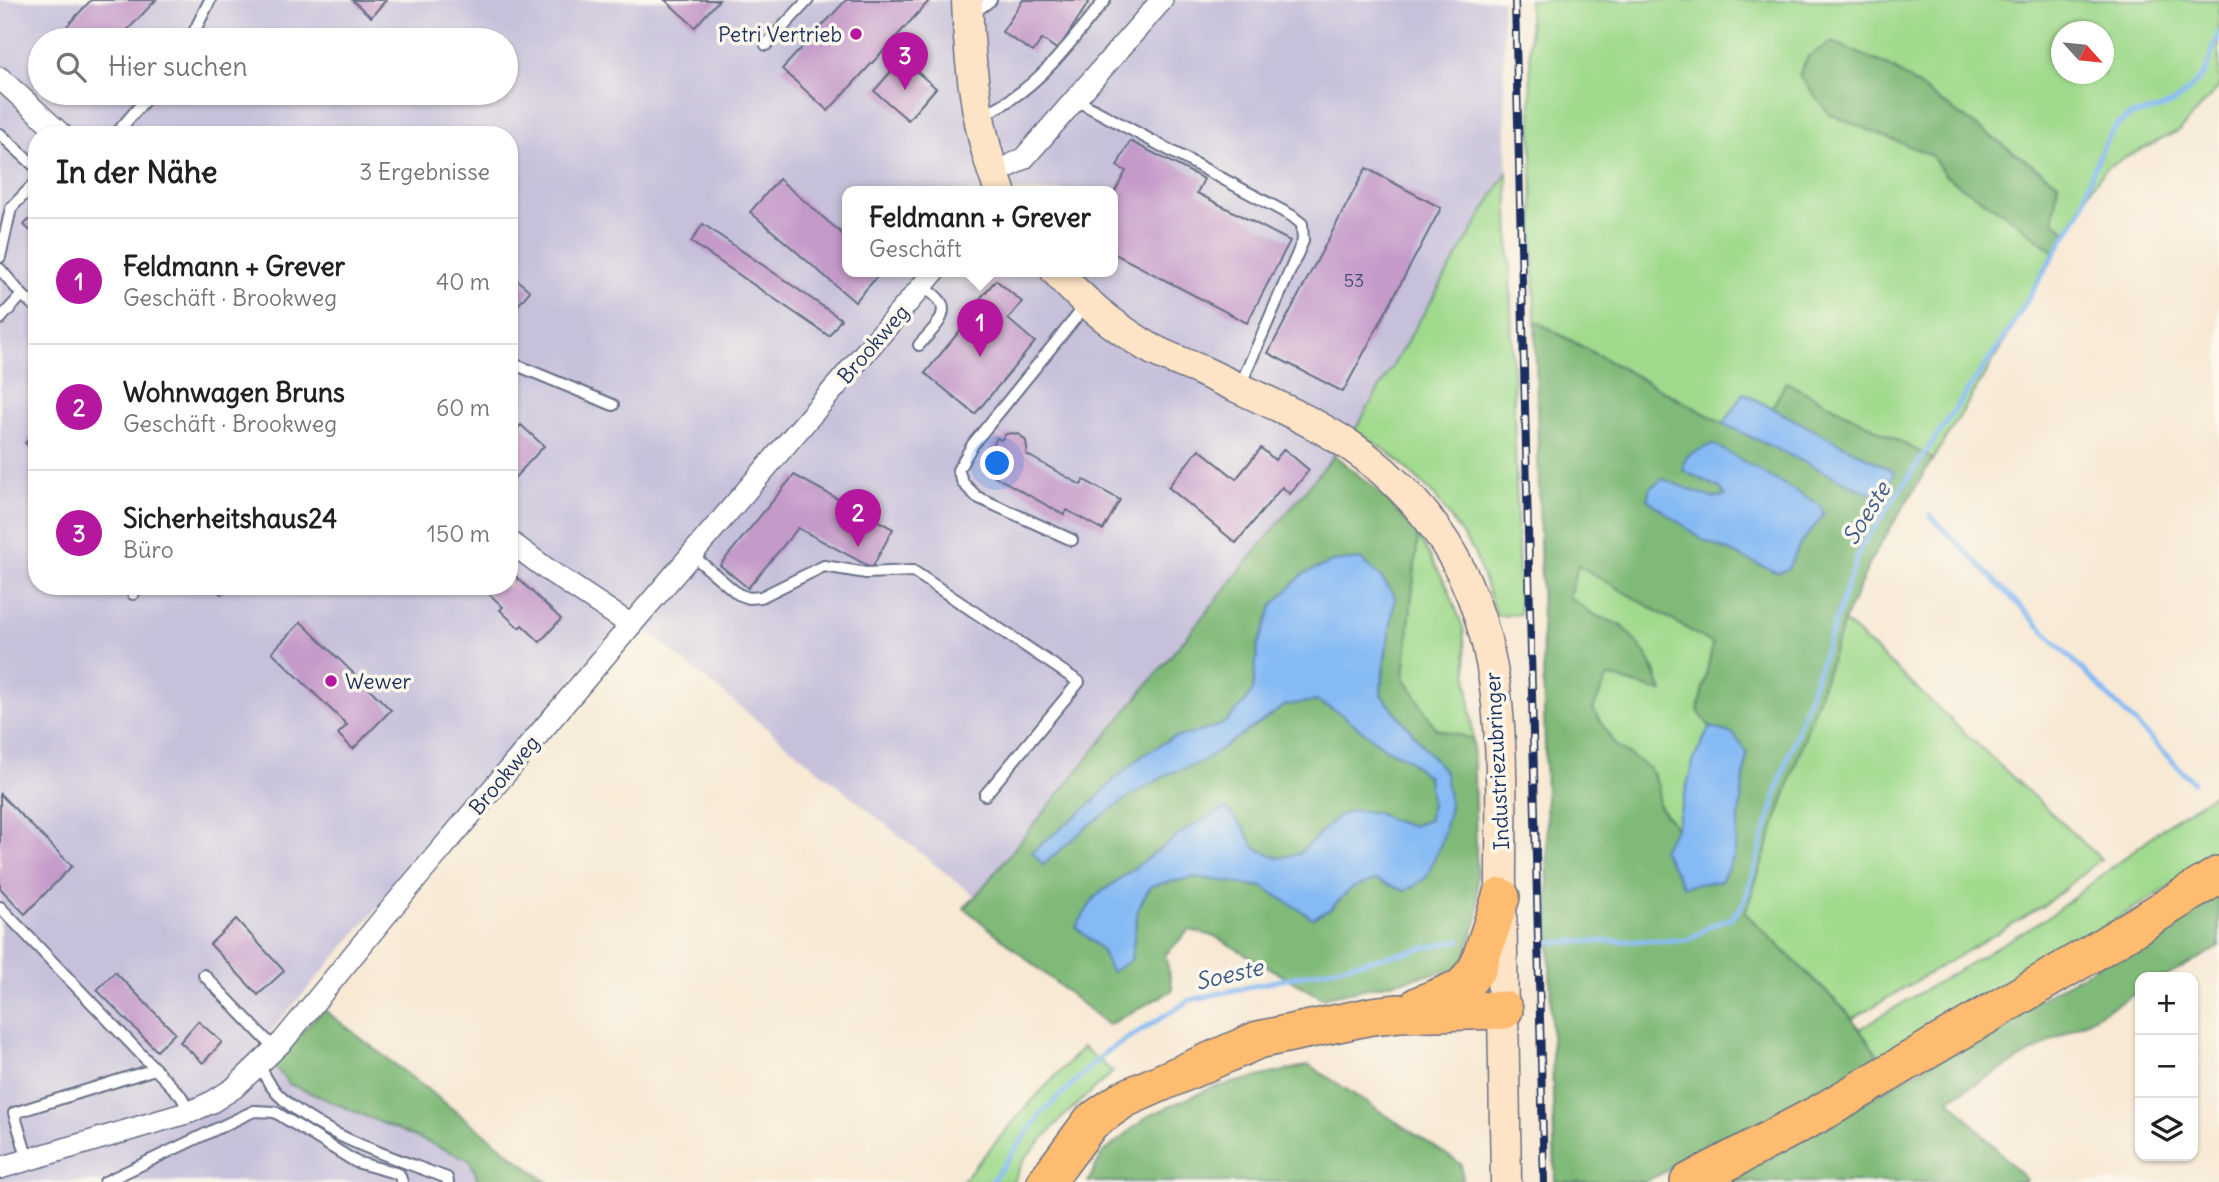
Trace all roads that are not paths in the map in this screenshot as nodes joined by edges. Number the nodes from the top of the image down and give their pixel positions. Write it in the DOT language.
graph roads {
  1 [pos="211,0"];
  2 [pos="808,0"];
  3 [pos="991,0"];
  4 [pos="1105,0"];
  5 [pos="1162,0"];
  6 [pos="967,9"];
  7 [pos="196,28"];
  8 [pos="766,45"];
  9 [pos="0,78"];
  10 [pos="1076,100"];
  11 [pos="28,104"];
  12 [pos="29,105"];
  13 [pos="141,105"];
  14 [pos="979,116"];
  15 [pos="52,126"];
  16 [pos="123,126"];
  17 [pos="0,134"];
  18 [pos="28,160"];
  19 [pos="997,183"];
  20 [pos="28,190"];
  21 [pos="0,257"];
  22 [pos="0,269"];
  23 [pos="1062,277"];
  24 [pos="929,278"];
  25 [pos="22,295"];
  26 [pos="28,300"];
  27 [pos="1088,302"];
  28 [pos="0,319"];
  29 [pos="919,345"];
  30 [pos="518,366"];
  31 [pos="1239,388"];
  32 [pos="614,405"];
  33 [pos="1072,540"];
  34 [pos="518,548"];
  35 [pos="692,555"];
  36 [pos="631,625"];
  37 [pos="985,795"];
  38 [pos="2219,875"];
  39 [pos="1501,897"];
  40 [pos="0,907"];
  41 [pos="204,975"];
  42 [pos="1504,1010"];
  43 [pos="1399,1013"];
  44 [pos="275,1049"];
  45 [pos="259,1065"];
  46 [pos="155,1069"];
  47 [pos="190,1112"];
  48 [pos="28,1160"];
  49 [pos="1065,1167"];
  50 [pos="0,1168"];
  51 [pos="106,1182"];
  52 [pos="402,1182"];
  53 [pos="448,1182"];
  54 [pos="1046,1182"];
  55 [pos="1506,1182"];
  56 [pos="1689,1182"];
  1 -- 7 [label="lane"];
  2 -- 8 [label="lane"];
  3 -- 6 [label="lane"];
  4 -- 14 [label="lane"];
  5 -- 10 [label="street"];
  6 -- 14 [label="street"];
  9 -- 11 [label="street"];
  10 -- 19 [label="street"];
  10 -- 31 [label="lane"];
  12 -- 15 [label="street"];
  13 -- 16 [label="lane"];
  14 -- 19 [label="street"];
  17 -- 18 [label="lane"];
  20 -- 21 [label="lane"];
  22 -- 25 [label="lane"];
  23 -- 27 [label="street, Industriezubringer"];
  24 -- 29 [label="lane"];
  24 -- 35 [label="street, Brookweg"];
  25 -- 26 [label="lane"];
  25 -- 28 [label="lane"];
  27 -- 31 [label="street, Industriezubringer"];
  27 -- 33 [label="lane"];
  30 -- 32 [label="lane"];
  31 -- 39 [label="street, Industriezubringer"];
  34 -- 36 [label="street"];
  35 -- 36 [label="street, Brookweg"];
  35 -- 37 [label="lane"];
  36 -- 44 [label="street, Brookweg"];
  38 -- 56 [label="highway"];
  39 -- 42 [label="street, Industriezubringer"];
  39 -- 43 [label="highway"];
  40 -- 46 [label="lane"];
  41 -- 44 [label="lane"];
  42 -- 43 [label="highway"];
  42 -- 55 [label="street, Industriezubringer"];
  43 -- 49 [label="highway"];
  44 -- 45 [label="street, Brookweg"];
  45 -- 47 [label="street, Brookweg"];
  45 -- 53 [label="lane"];
  46 -- 47 [label="lane"];
  46 -- 48 [label="lane"];
  47 -- 48 [label="street, Brookweg"];
  48 -- 50 [label="street, Brookweg"];
  49 -- 54 [label="highway"];
  51 -- 52 [label="lane"];
}
